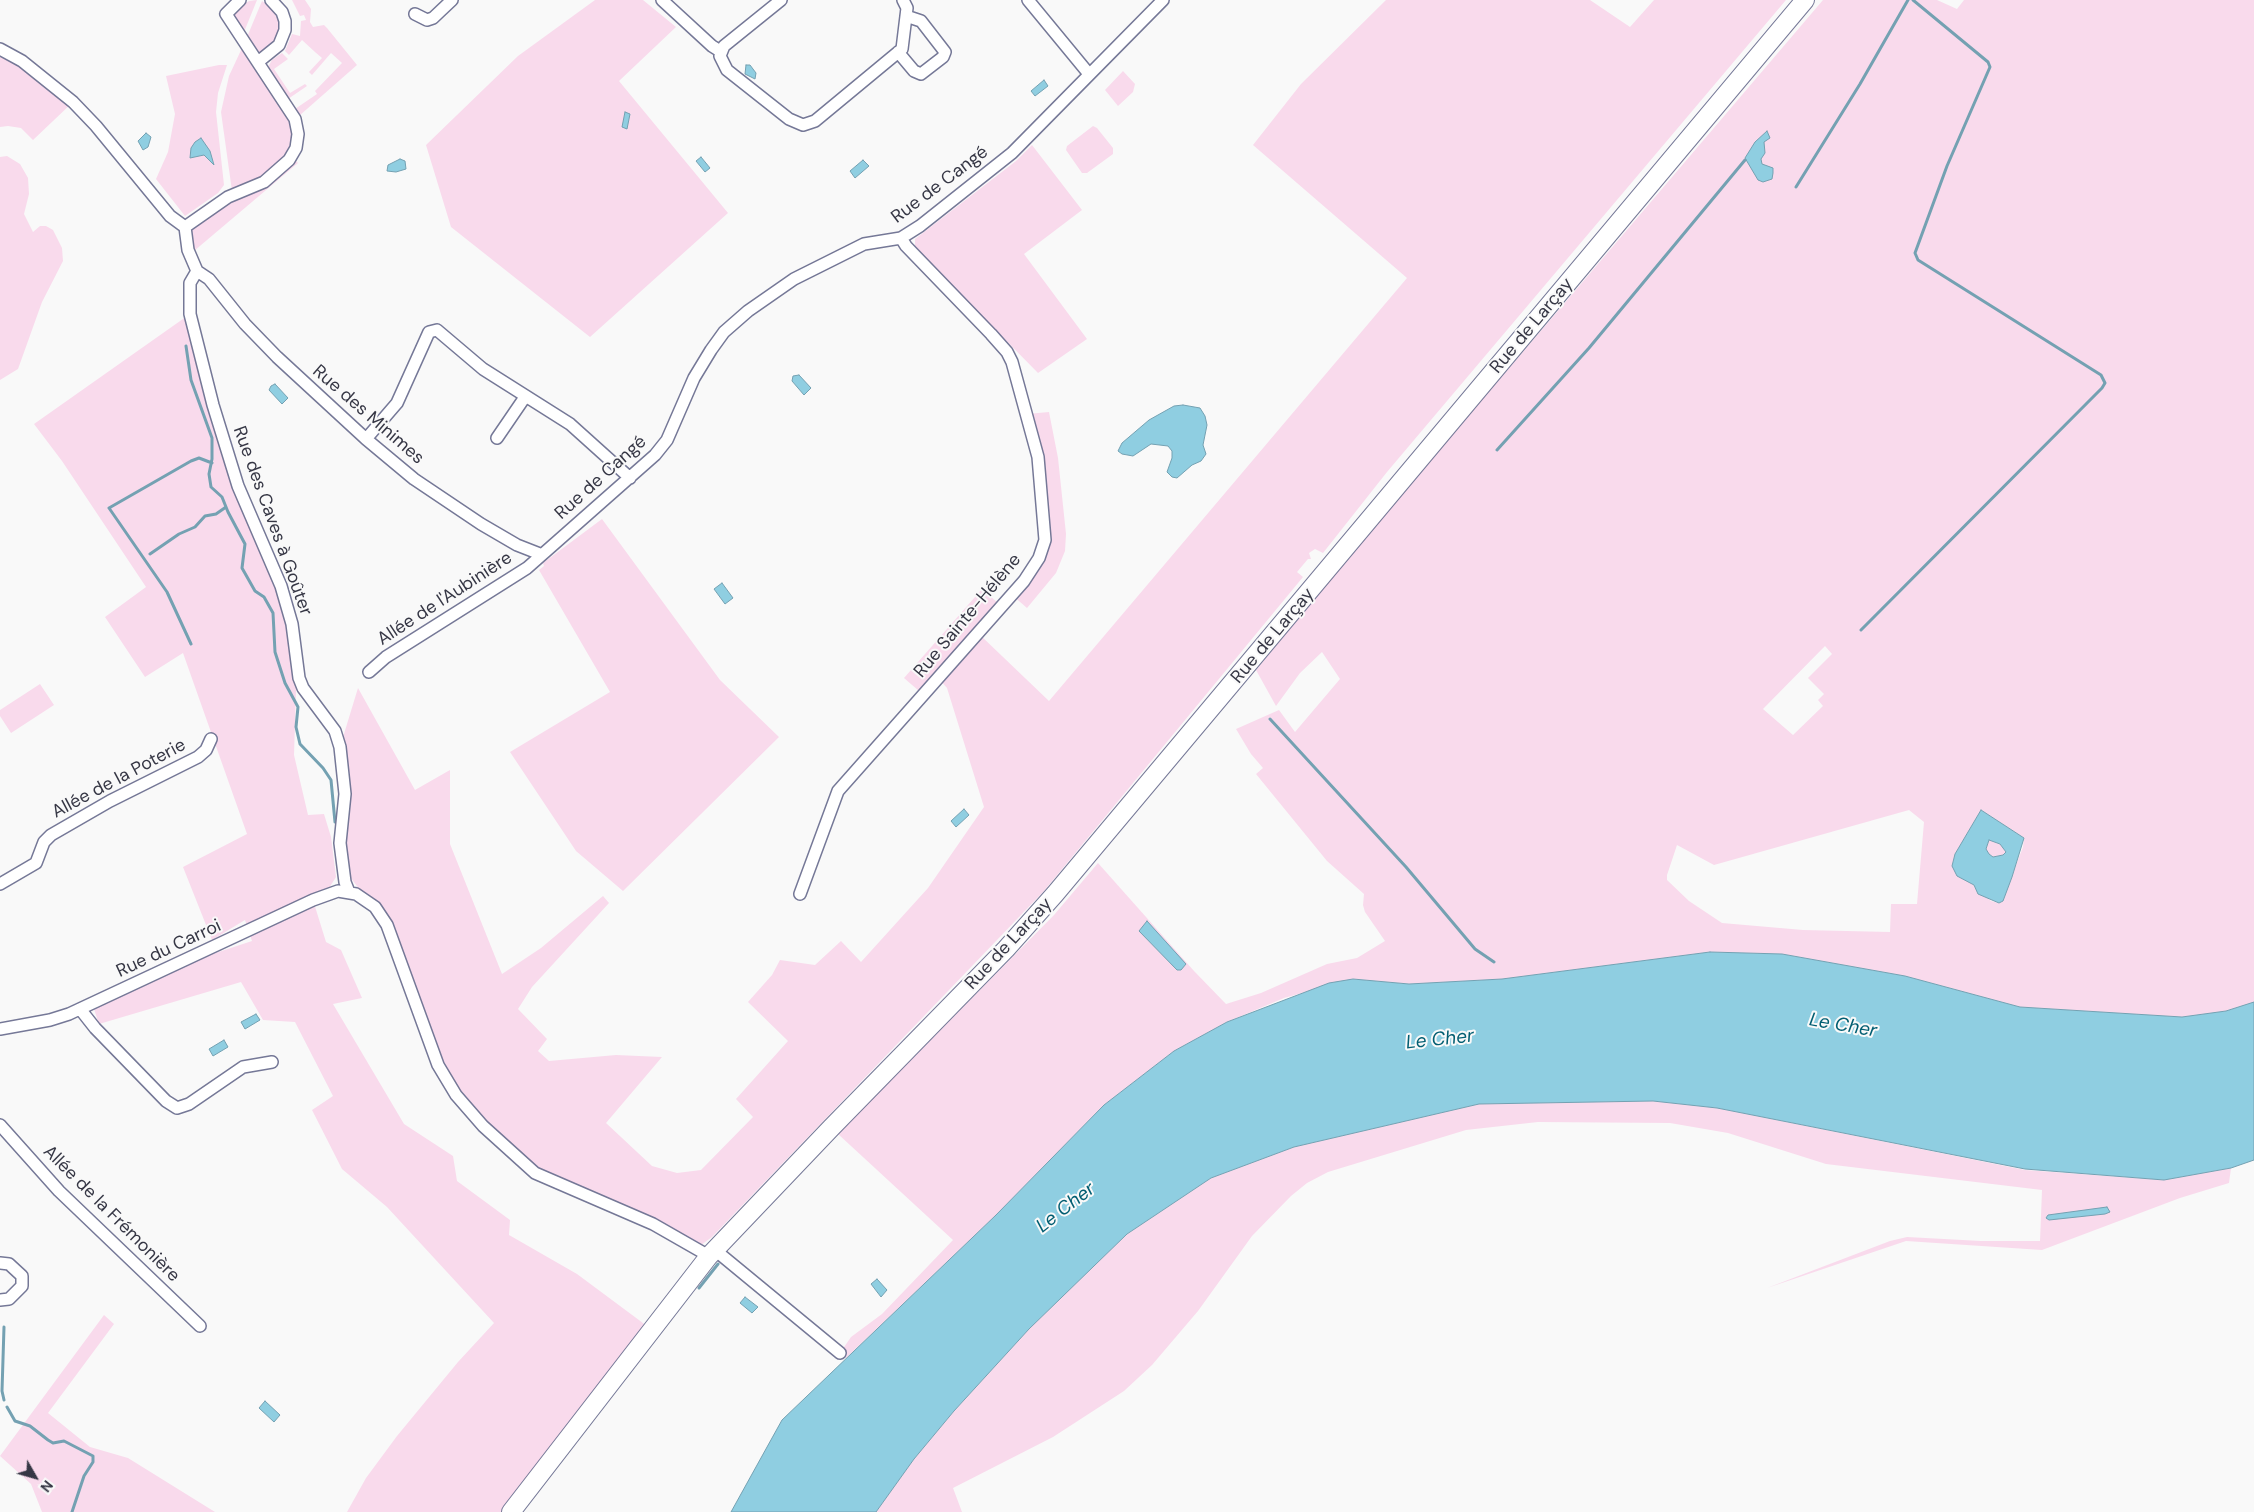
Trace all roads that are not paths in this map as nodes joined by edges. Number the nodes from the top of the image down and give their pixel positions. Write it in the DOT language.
graph roads {
  1 [pos="240,0"];
  2 [pos="271,0"];
  3 [pos="452,0"];
  4 [pos="662,0"];
  5 [pos="781,0"];
  6 [pos="903,0"];
  7 [pos="1028,0"];
  8 [pos="1163,0"];
  9 [pos="1805,0"];
  10 [pos="416,14"];
  11 [pos="906,16"];
  12 [pos="0,49"];
  13 [pos="722,49"];
  14 [pos="898,52"];
  15 [pos="258,62"];
  16 [pos="1089,74"];
  17 [pos="185,228"];
  18 [pos="902,238"];
  19 [pos="196,271"];
  20 [pos="526,397"];
  21 [pos="497,438"];
  22 [pos="366,440"];
  23 [pos="630,478"];
  24 [pos="540,554"];
  25 [pos="369,672"];
  26 [pos="210,740"];
  27 [pos="0,884"];
  28 [pos="349,892"];
  29 [pos="800,894"];
  30 [pos="80,1009"];
  31 [pos="0,1030"];
  32 [pos="272,1062"];
  33 [pos="0,1124"];
  34 [pos="712,1253"];
  35 [pos="0,1263"];
  36 [pos="0,1300"];
  37 [pos="200,1326"];
  38 [pos="840,1353"];
  39 [pos="511,1512"];
  1 -- 15 [label="street"];
  2 -- 15 [label="street"];
  3 -- 10 [label="street"];
  4 -- 13 [label="street"];
  5 -- 13 [label="street"];
  6 -- 11 [label="street"];
  7 -- 16 [label="street"];
  8 -- 16 [label="street, Rue de Cangé"];
  9 -- 34 [label="main road, Rue de Larçay"];
  11 -- 14 [label="street"];
  11 -- 14 [label="street"];
  12 -- 17 [label="street"];
  13 -- 14 [label="street"];
  15 -- 17 [label="street"];
  16 -- 18 [label="street, Rue de Cangé"];
  17 -- 19 [label="street"];
  18 -- 23 [label="street, Rue de Cangé"];
  18 -- 29 [label="street, Rue Sainte-Hélène"];
  19 -- 22 [label="street, Rue des Minimes"];
  19 -- 28 [label="street, Rue des Caves à Goûter"];
  20 -- 21 [label="street"];
  20 -- 22 [label="street"];
  20 -- 23 [label="street"];
  22 -- 24 [label="street, Rue des Minimes"];
  23 -- 24 [label="street, Rue de Cangé"];
  24 -- 25 [label="street, Allée de l'Aubinière"];
  26 -- 27 [label="street, Allée de la Poterie"];
  28 -- 30 [label="street, Rue du Carroi"];
  28 -- 34 [label="street"];
  30 -- 31 [label="street, Rue du Carroi"];
  30 -- 32 [label="street"];
  33 -- 37 [label="street, Allée de la Frémonière"];
  34 -- 38 [label="street"];
  34 -- 39 [label="main road, Rue de Larçay"];
  35 -- 36 [label="street"];
}
